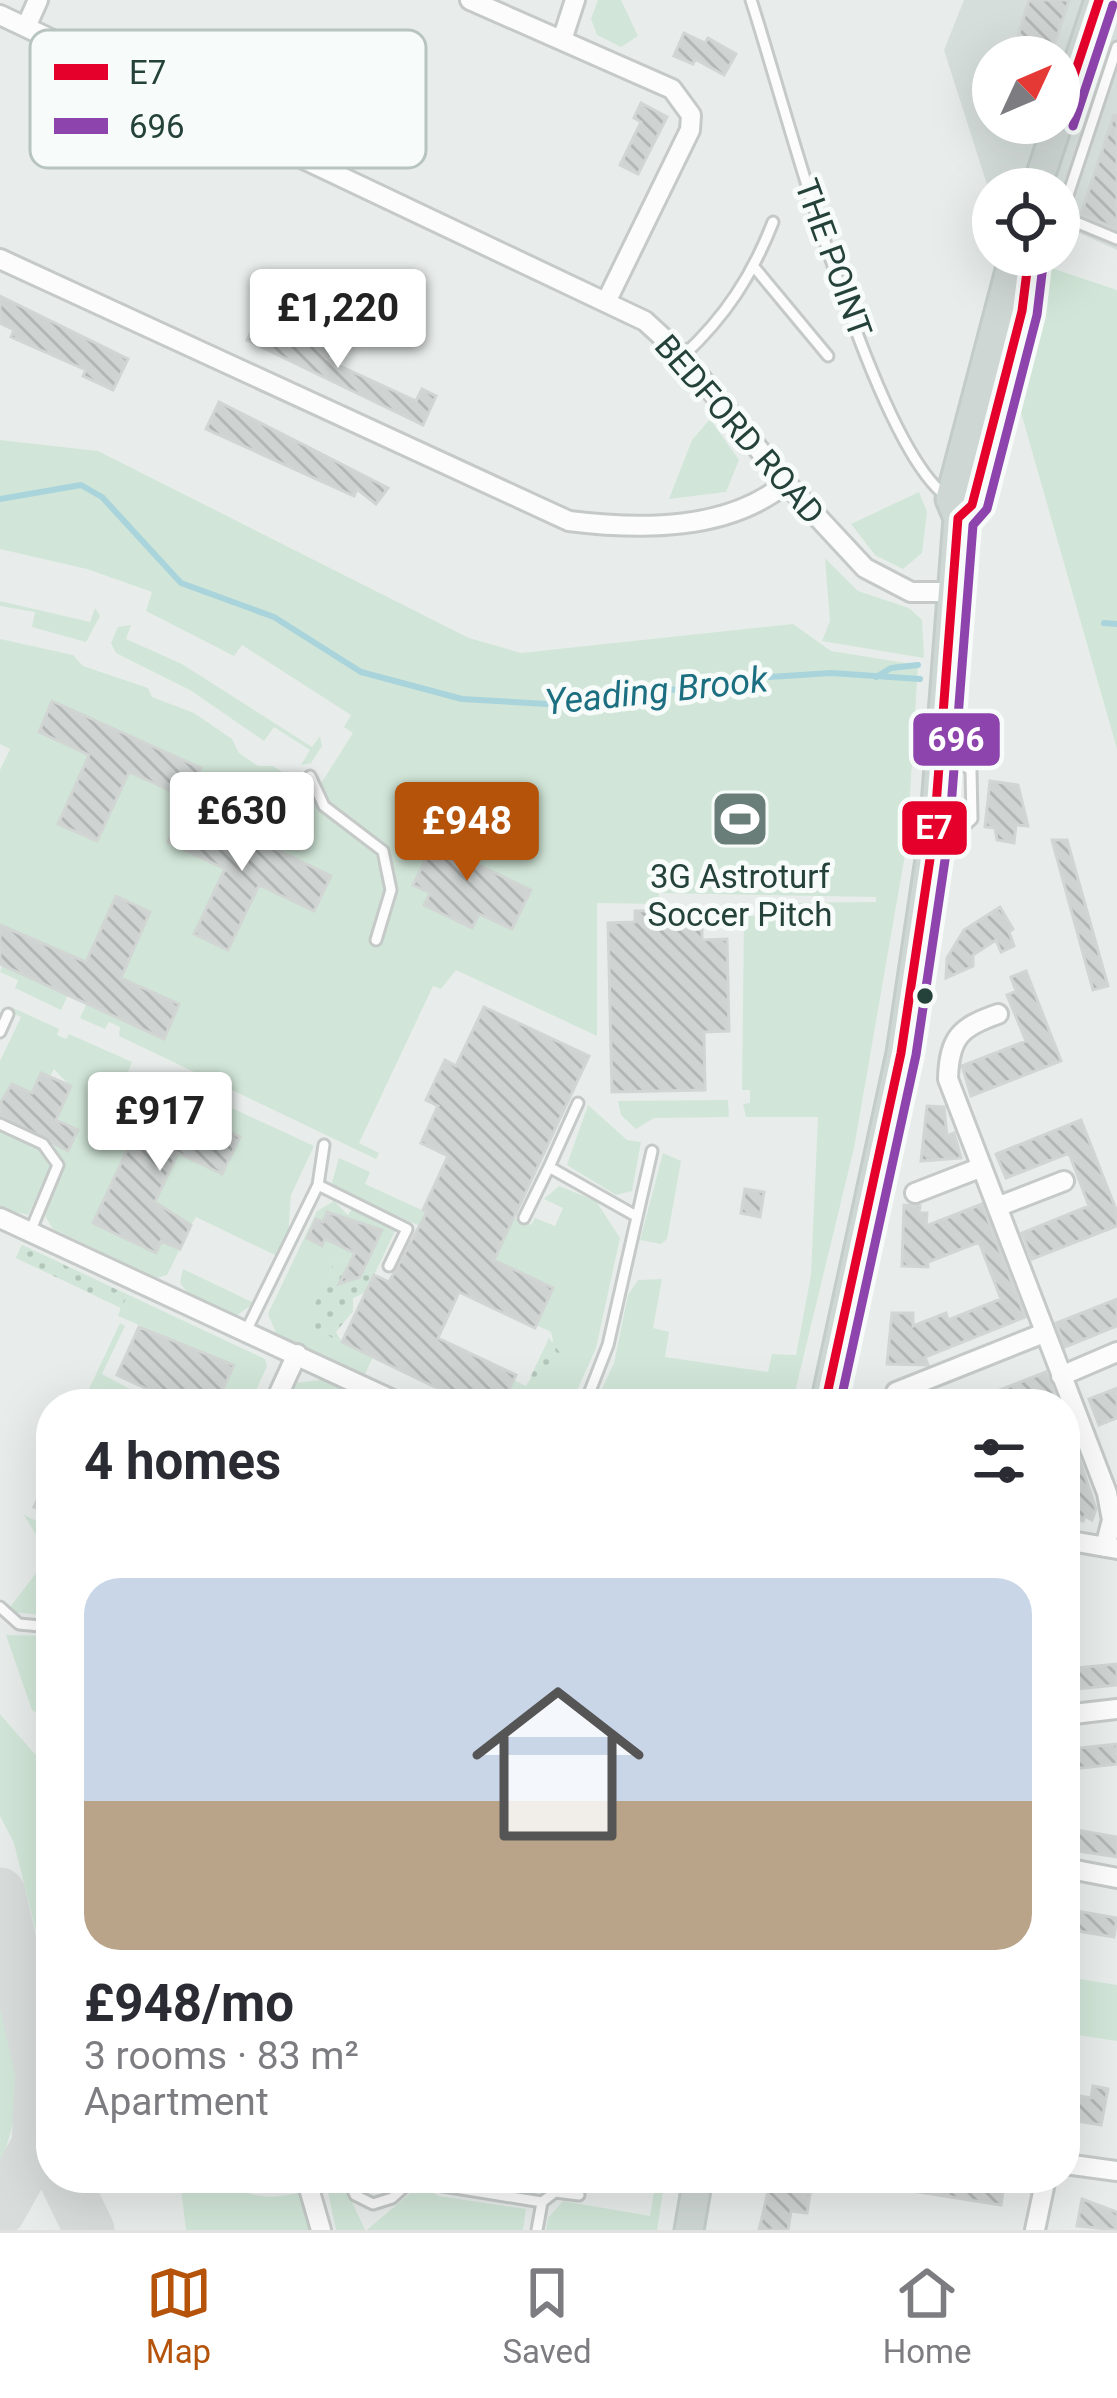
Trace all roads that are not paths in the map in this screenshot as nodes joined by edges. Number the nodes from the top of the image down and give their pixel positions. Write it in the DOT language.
graph roads {
  1 [pos="38,0"];
  2 [pos="470,0"];
  3 [pos="575,0"];
  4 [pos="751,0"];
  5 [pos="1100,0"];
  6 [pos="0,15"];
  7 [pos="26,27"];
  8 [pos="32,30"];
  9 [pos="562,40"];
  10 [pos="1117,47"];
  11 [pos="1080,60"];
  12 [pos="326,168"];
  13 [pos="1076,168"];
  14 [pos="773,222"];
  15 [pos="1080,224"];
  16 [pos="1117,239"];
  17 [pos="0,259"];
  18 [pos="755,268"];
  19 [pos="1009,276"];
  20 [pos="1026,276"];
  21 [pos="607,300"];
  22 [pos="682,356"];
  23 [pos="827,356"];
  24 [pos="786,483"];
  25 [pos="954,509"];
  26 [pos="954,592"];
  27 [pos="310,776"];
  28 [pos="376,940"];
  29 [pos="998,1013"];
  30 [pos="8,1015"];
  31 [pos="0,1032"];
  32 [pos="578,1103"];
  33 [pos="0,1124"];
  34 [pos="324,1145"];
  35 [pos="652,1151"];
  36 [pos="549,1167"];
  37 [pos="982,1167"];
  38 [pos="1064,1181"];
  39 [pos="318,1185"];
  40 [pos="915,1193"];
  41 [pos="997,1207"];
  42 [pos="636,1216"];
  43 [pos="0,1218"];
  44 [pos="524,1218"];
  45 [pos="30,1232"];
  46 [pos="641,1264"];
  47 [pos="389,1266"];
  48 [pos="625,1267"];
  49 [pos="246,1330"];
  50 [pos="1044,1333"];
  51 [pos="1117,1352"];
  52 [pos="297,1354"];
  53 [pos="1061,1376"];
  54 [pos="281,1389"];
  55 [pos="370,1389"];
  56 [pos="591,1389"];
  57 [pos="828,1389"];
  58 [pos="904,1389"];
  59 [pos="1066,1389"];
  60 [pos="1080,1424"];
  61 [pos="1080,1543"];
  62 [pos="1111,1548"];
  63 [pos="0,1607"];
  64 [pos="36,1626"];
  65 [pos="1117,1709"];
  66 [pos="1080,1713"];
  67 [pos="1080,1871"];
  68 [pos="1117,1877"];
  69 [pos="1080,2166"];
  70 [pos="1117,2171"];
  71 [pos="310,2193"];
  72 [pos="354,2193"];
  73 [pos="398,2193"];
  74 [pos="486,2193"];
  75 [pos="554,2193"];
  76 [pos="563,2193"];
  77 [pos="695,2193"];
  78 [pos="1043,2193"];
  79 [pos="578,2195"];
  80 [pos="542,2202"];
  81 [pos="321,2230"];
  82 [pos="537,2230"];
  83 [pos="689,2230"];
  84 [pos="1035,2230"];
  1 -- 7 [label="street"];
  2 -- 9 [label="street"];
  3 -- 9 [label="street"];
  4 -- 25 [label="lane, THE POINT"];
  5 -- 11 [label="main road"];
  6 -- 7 [label="street, BEDFORD ROAD"];
  7 -- 8 [label="street, BEDFORD ROAD"];
  9 -- 21 [label="street"];
  10 -- 13 [label="lane"];
  12 -- 21 [label="street, BEDFORD ROAD"];
  14 -- 18 [label="lane"];
  15 -- 16 [label="lane"];
  17 -- 24 [label="street"];
  18 -- 22 [label="lane"];
  18 -- 23 [label="lane"];
  19 -- 25 [label="main road"];
  20 -- 25 [label="main road"];
  21 -- 22 [label="street, BEDFORD ROAD"];
  22 -- 24 [label="street, BEDFORD ROAD"];
  24 -- 26 [label="street, BEDFORD ROAD"];
  25 -- 26 [label="main road"];
  26 -- 57 [label="main road"];
  27 -- 28 [label="lane"];
  29 -- 37 [label="street"];
  30 -- 31 [label="lane"];
  32 -- 36 [label="lane"];
  33 -- 45 [label="lane"];
  34 -- 39 [label="lane"];
  35 -- 42 [label="lane"];
  36 -- 42 [label="lane"];
  36 -- 44 [label="lane"];
  37 -- 40 [label="street"];
  37 -- 41 [label="street"];
  38 -- 41 [label="street"];
  39 -- 47 [label="lane"];
  39 -- 49 [label="lane"];
  41 -- 50 [label="street"];
  42 -- 48 [label="lane"];
  43 -- 45 [label="street"];
  45 -- 49 [label="street"];
  46 -- 48 [label="lane"];
  48 -- 56 [label="lane"];
  49 -- 52 [label="street"];
  50 -- 53 [label="street"];
  50 -- 58 [label="street"];
  51 -- 53 [label="street"];
  52 -- 54 [label="street"];
  52 -- 55 [label="street"];
  53 -- 59 [label="street"];
  60 -- 62 [label="street"];
  61 -- 62 [label="street"];
  63 -- 64 [label="lane"];
  65 -- 66 [label="street"];
  67 -- 68 [label="street"];
  69 -- 70 [label="street"];
  71 -- 81 [label="street"];
  72 -- 73 [label="lane"];
  74 -- 80 [label="lane"];
  75 -- 80 [label="lane"];
  76 -- 79 [label="lane"];
  77 -- 83 [label="main road"];
  78 -- 84 [label="street"];
  80 -- 82 [label="lane"];
}
